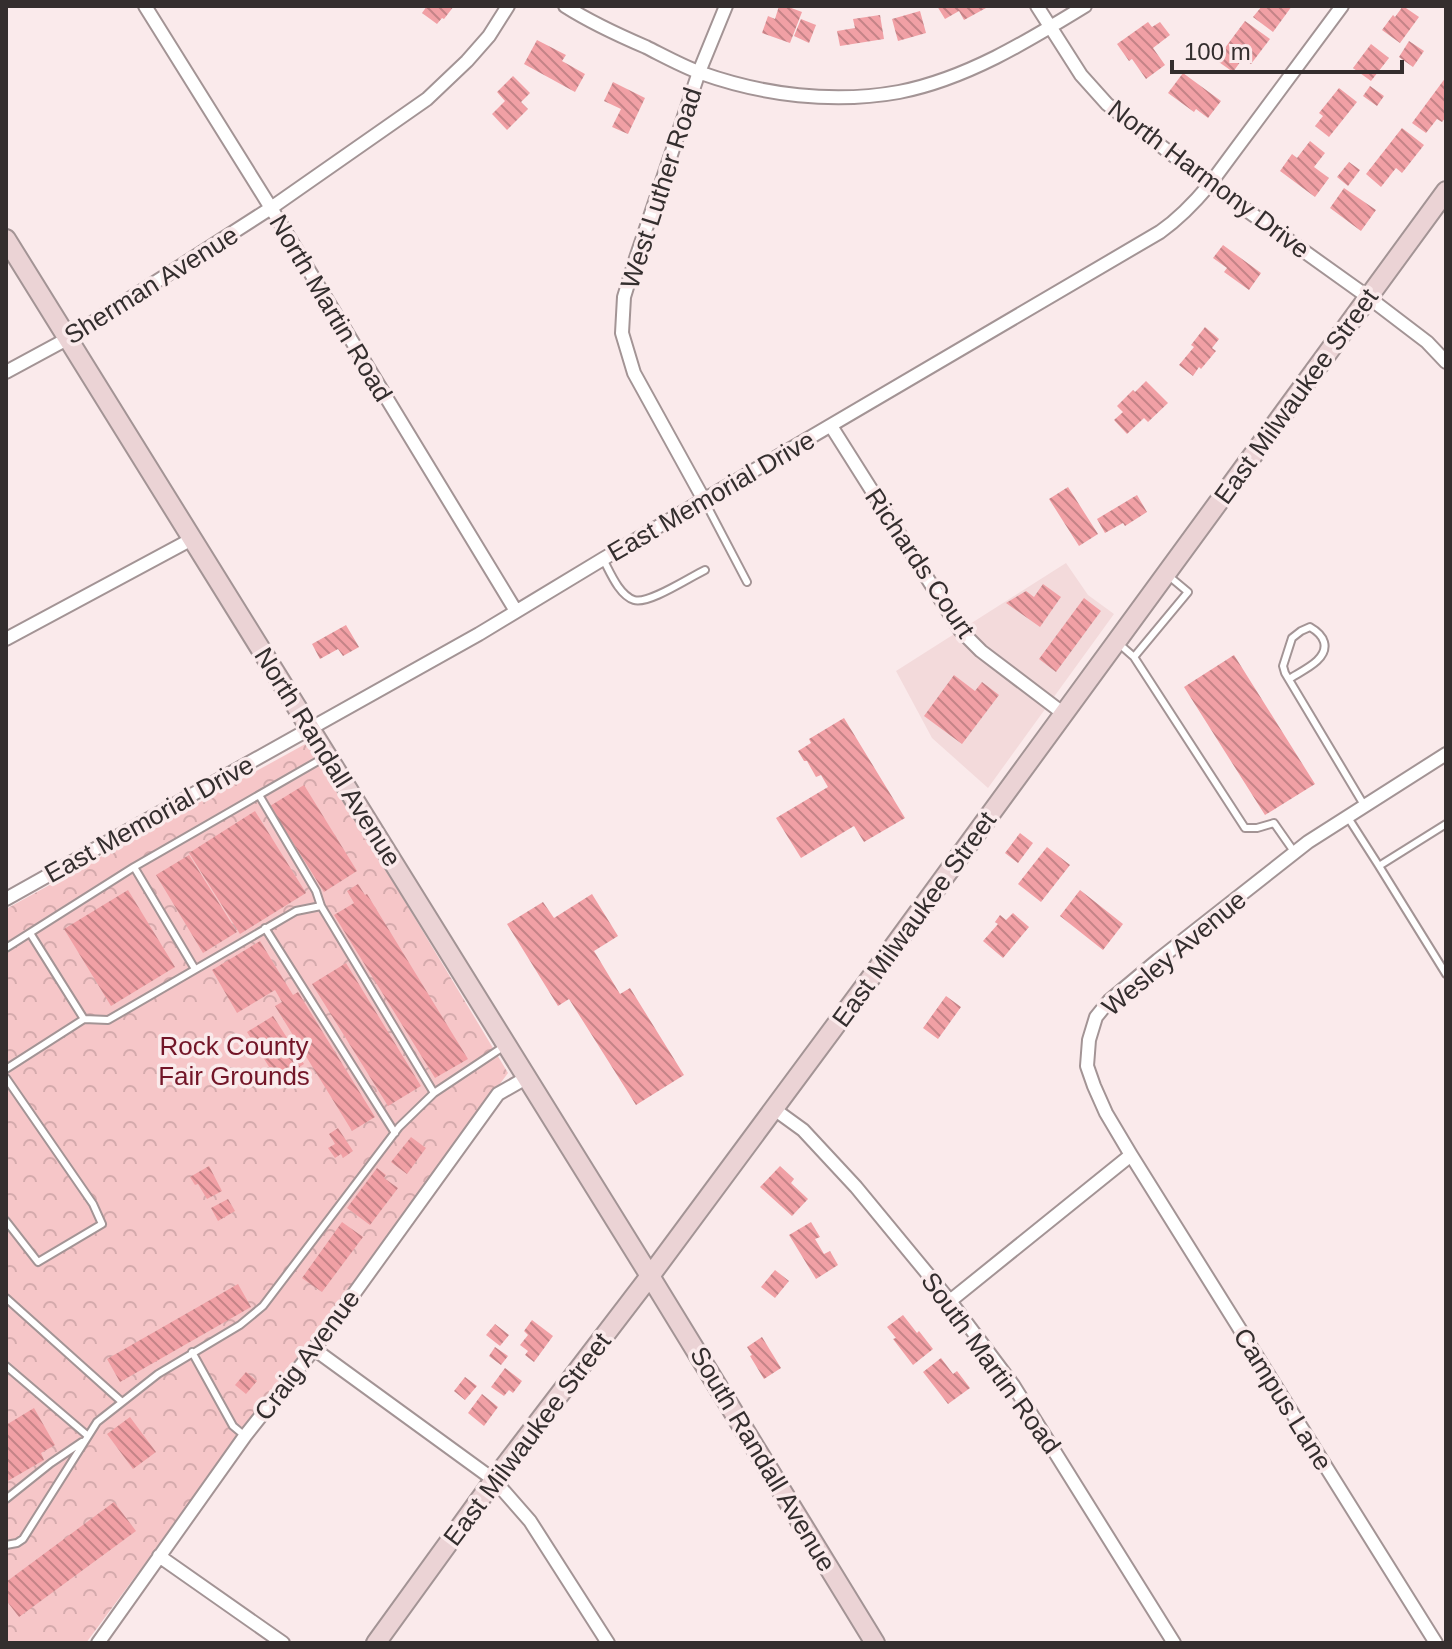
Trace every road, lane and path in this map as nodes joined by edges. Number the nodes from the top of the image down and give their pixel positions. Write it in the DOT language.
graph roads {
  1 [pos="145,6"];
  2 [pos="508,6"];
  3 [pos="565,6"];
  4 [pos="726,6"];
  5 [pos="1037,6"];
  6 [pos="1085,6"];
  7 [pos="1342,6"];
  8 [pos="1050,28"];
  9 [pos="699,72"];
  10 [pos="1210,184"];
  11 [pos="1446,191"];
  12 [pos="271,208"];
  13 [pos="6,239"];
  14 [pos="1368,297"];
  15 [pos="67,339"];
  16 [pos="1446,362"];
  17 [pos="6,372"];
  18 [pos="831,426"];
  19 [pos="704,500"];
  20 [pos="192,539"];
  21 [pos="603,559"];
  22 [pos="705,570"];
  23 [pos="1166,574"];
  24 [pos="747,582"];
  25 [pos="516,611"];
  26 [pos="6,639"];
  27 [pos="1116,642"];
  28 [pos="1134,657"];
  29 [pos="1289,679"];
  30 [pos="1064,714"];
  31 [pos="311,729"];
  32 [pos="1446,754"];
  33 [pos="327,755"];
  34 [pos="259,795"];
  35 [pos="1364,805"];
  36 [pos="1347,816"];
  37 [pos="1446,824"];
  38 [pos="1295,853"];
  39 [pos="1379,866"];
  40 [pos="134,867"];
  41 [pos="6,899"];
  42 [pos="321,906"];
  43 [pos="265,928"];
  44 [pos="30,933"];
  45 [pos="6,948"];
  46 [pos="195,969"];
  47 [pos="1446,974"];
  48 [pos="84,1019"];
  49 [pos="506,1045"];
  50 [pos="6,1069"];
  51 [pos="6,1078"];
  52 [pos="526,1078"];
  53 [pos="434,1093"];
  54 [pos="774,1109"];
  55 [pos="395,1133"];
  56 [pos="1131,1155"];
  57 [pos="6,1221"];
  58 [pos="650,1276"];
  59 [pos="6,1298"];
  60 [pos="950,1301"];
  61 [pos="314,1349"];
  62 [pos="192,1352"];
  63 [pos="6,1366"];
  64 [pos="122,1402"];
  65 [pos="245,1436"];
  66 [pos="86,1438"];
  67 [pos="494,1480"];
  68 [pos="6,1499"];
  69 [pos="6,1545"];
  70 [pos="159,1556"];
  71 [pos="98,1643"];
  72 [pos="283,1643"];
  73 [pos="376,1643"];
  74 [pos="608,1643"];
  75 [pos="875,1643"];
  76 [pos="1174,1643"];
  77 [pos="1436,1643"];
  1 -- 12 [label="street, North Martin Road"];
  2 -- 12 [label="street, Sherman Avenue"];
  3 -- 9 [label="street"];
  4 -- 9 [label="street, West Luther Road"];
  5 -- 8 [label="street, North Harmony Drive"];
  6 -- 8 [label="street"];
  7 -- 10 [label="street, East Memorial Drive"];
  8 -- 9 [label="street"];
  8 -- 10 [label="street, North Harmony Drive"];
  9 -- 19 [label="street, West Luther Road"];
  10 -- 14 [label="street, North Harmony Drive"];
  10 -- 18 [label="street, East Memorial Drive"];
  11 -- 14 [label="main road, East Milwaukee Street"];
  12 -- 15 [label="street, Sherman Avenue"];
  12 -- 25 [label="street, North Martin Road"];
  13 -- 15 [label="main road, North Randall Avenue"];
  14 -- 16 [label="street, North Harmony Drive"];
  14 -- 23 [label="main road, East Milwaukee Street"];
  15 -- 17 [label="street, Sherman Avenue"];
  15 -- 20 [label="main road, North Randall Avenue"];
  18 -- 19 [label="street, East Memorial Drive"];
  18 -- 30 [label="street, Richards Court"];
  19 -- 21 [label="street, East Memorial Drive"];
  19 -- 24 [label="lane"];
  20 -- 26 [label="street"];
  20 -- 31 [label="main road, North Randall Avenue"];
  21 -- 22 [label="lane"];
  21 -- 25 [label="street, East Memorial Drive"];
  23 -- 27 [label="main road, East Milwaukee Street"];
  23 -- 28 [label="lane"];
  25 -- 31 [label="street, East Memorial Drive"];
  27 -- 28 [label="lane"];
  27 -- 30 [label="main road, East Milwaukee Street"];
  28 -- 38 [label="lane"];
  29 -- 29 [label="lane"];
  29 -- 35 [label="lane"];
  30 -- 54 [label="main road, East Milwaukee Street"];
  31 -- 33 [label="main road, North Randall Avenue"];
  31 -- 41 [label="street, East Memorial Drive"];
  32 -- 35 [label="street, Wesley Avenue"];
  33 -- 34 [label="lane"];
  33 -- 49 [label="main road, North Randall Avenue"];
  34 -- 40 [label="lane"];
  34 -- 42 [label="lane"];
  35 -- 36 [label="street, Wesley Avenue"];
  36 -- 38 [label="street, Wesley Avenue"];
  36 -- 39 [label="lane"];
  37 -- 39 [label="lane"];
  38 -- 56 [label="street, Wesley Avenue"];
  39 -- 47 [label="lane"];
  40 -- 44 [label="lane"];
  40 -- 46 [label="lane"];
  42 -- 43 [label="lane"];
  42 -- 53 [label="lane"];
  43 -- 46 [label="lane"];
  43 -- 55 [label="lane"];
  44 -- 45 [label="lane"];
  44 -- 48 [label="lane"];
  46 -- 48 [label="lane"];
  48 -- 50 [label="lane"];
  49 -- 52 [label="main road, North Randall Avenue"];
  49 -- 53 [label="lane"];
  51 -- 57 [label="lane"];
  52 -- 58 [label="main road, North Randall Avenue"];
  52 -- 61 [label="street, Craig Avenue"];
  53 -- 55 [label="lane"];
  54 -- 58 [label="main road, East Milwaukee Street"];
  54 -- 60 [label="street, South Martin Road"];
  55 -- 62 [label="lane"];
  56 -- 60 [label="street"];
  56 -- 77 [label="street, Campus Lane"];
  58 -- 67 [label="main road, East Milwaukee Street"];
  58 -- 75 [label="main road, South Randall Avenue"];
  59 -- 64 [label="lane"];
  60 -- 76 [label="street, South Martin Road"];
  61 -- 65 [label="street, Craig Avenue"];
  61 -- 67 [label="street"];
  62 -- 64 [label="lane"];
  62 -- 65 [label="lane"];
  63 -- 66 [label="lane"];
  64 -- 66 [label="lane"];
  65 -- 70 [label="street, Craig Avenue"];
  66 -- 68 [label="lane"];
  66 -- 69 [label="lane"];
  67 -- 73 [label="main road, East Milwaukee Street"];
  67 -- 74 [label="street"];
  70 -- 71 [label="street, Craig Avenue"];
  70 -- 72 [label="street"];
}
